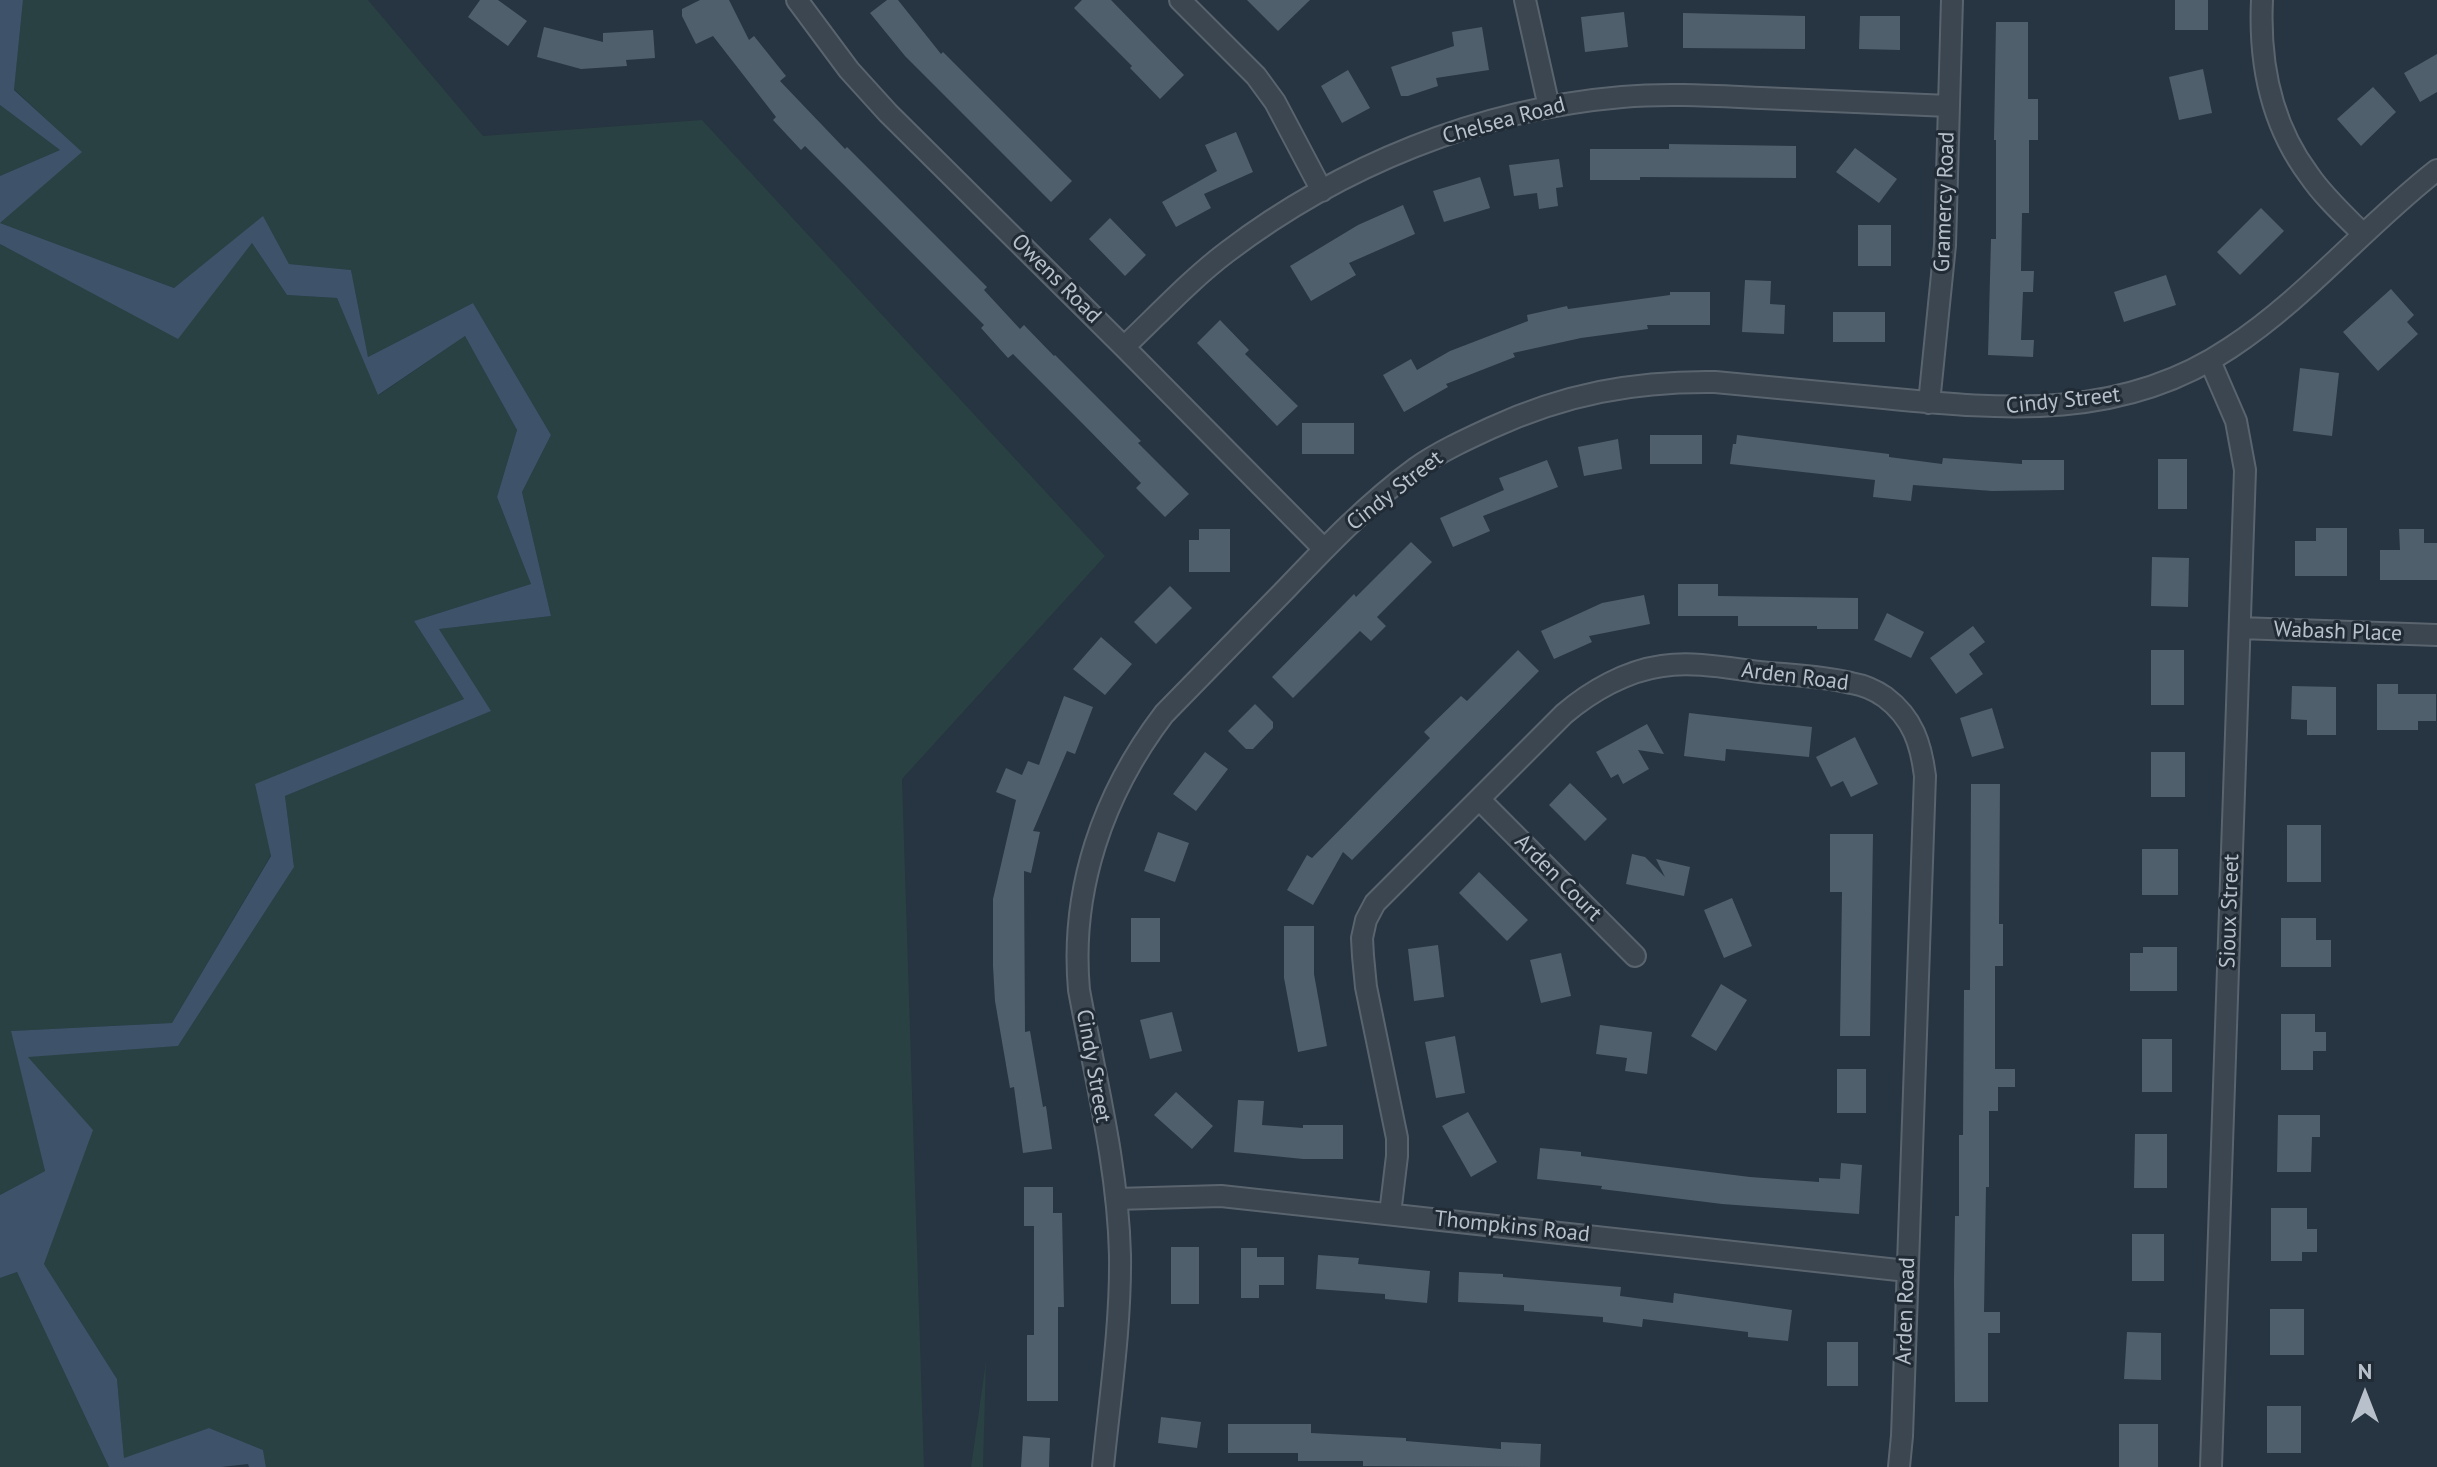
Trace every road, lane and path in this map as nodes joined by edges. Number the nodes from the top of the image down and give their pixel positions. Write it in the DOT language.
graph roads {
  1 [pos="797,0"];
  2 [pos="1180,0"];
  3 [pos="1525,0"];
  4 [pos="1952,0"];
  5 [pos="2262,0"];
  6 [pos="1949,106"];
  7 [pos="1549,107"];
  8 [pos="2437,170"];
  9 [pos="1322,191"];
  10 [pos="2363,234"];
  11 [pos="1124,347"];
  12 [pos="2210,361"];
  13 [pos="1929,403"];
  14 [pos="1324,549"];
  15 [pos="2240,628"];
  16 [pos="2437,635"];
  17 [pos="1480,800"];
  18 [pos="1635,956"];
  19 [pos="1116,1199"];
  20 [pos="1390,1214"];
  21 [pos="1907,1271"];
  22 [pos="1103,1467"];
  23 [pos="1899,1467"];
  24 [pos="2211,1467"];
  1 -- 11 [label="street, Owens Road"];
  2 -- 9 [label="street"];
  3 -- 7 [label="street"];
  4 -- 6 [label="street, Gramercy Road"];
  5 -- 10 [label="street"];
  6 -- 7 [label="street, Chelsea Road"];
  6 -- 13 [label="street, Gramercy Road"];
  7 -- 9 [label="street, Chelsea Road"];
  8 -- 10 [label="street, Cindy Street"];
  9 -- 11 [label="street, Chelsea Road"];
  10 -- 12 [label="street, Cindy Street"];
  11 -- 14 [label="street, Owens Road"];
  12 -- 13 [label="street, Cindy Street"];
  12 -- 15 [label="street, Sioux Street"];
  13 -- 14 [label="street, Cindy Street"];
  14 -- 19 [label="street, Cindy Street"];
  15 -- 16 [label="street, Wabash Place"];
  15 -- 24 [label="street, Sioux Street"];
  17 -- 18 [label="street, Arden Court"];
  17 -- 20 [label="street, Arden Road"];
  17 -- 21 [label="street, Arden Road"];
  19 -- 20 [label="street, Thompkins Road"];
  19 -- 22 [label="street, Cindy Street"];
  20 -- 21 [label="street, Thompkins Road"];
  21 -- 23 [label="street, Arden Road"];
}
